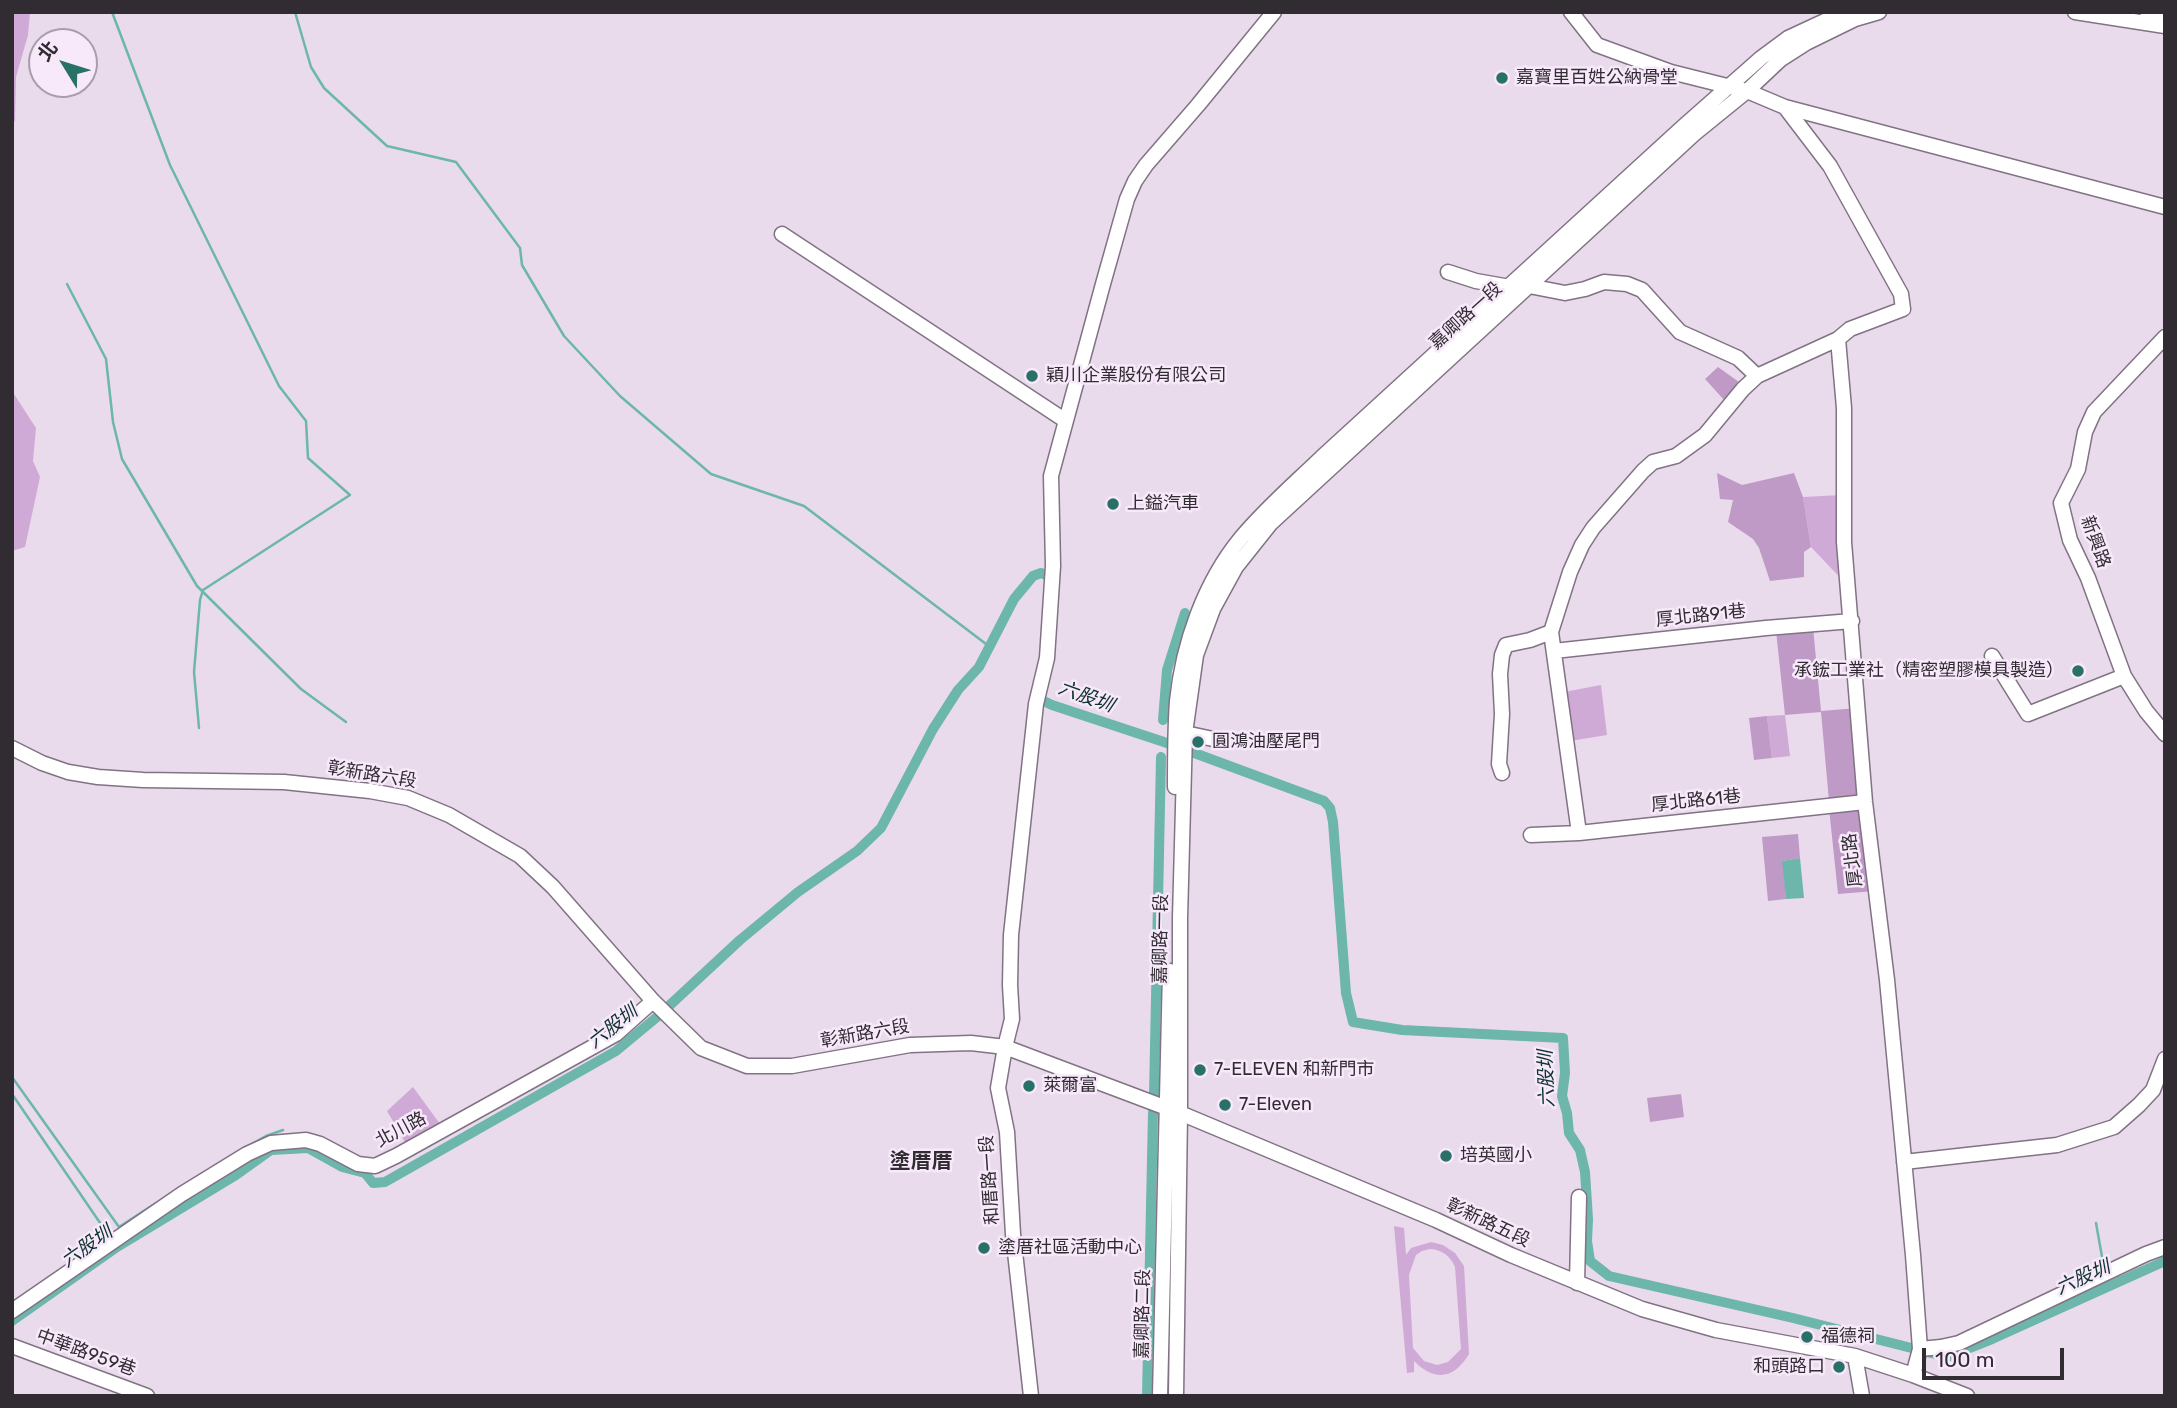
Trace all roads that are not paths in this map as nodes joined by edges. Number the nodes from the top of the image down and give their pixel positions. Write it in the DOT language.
graph roads {
  1 [pos="1274,12"];
  2 [pos="1571,12"];
  3 [pos="1844,12"];
  4 [pos="1879,12"];
  5 [pos="2075,12"];
  6 [pos="2147,12"];
  7 [pos="2165,15"];
  8 [pos="2165,26"];
  9 [pos="1729,87"];
  10 [pos="1747,91"];
  11 [pos="1784,107"];
  12 [pos="2165,207"];
  13 [pos="782,234"];
  14 [pos="1448,272"];
  15 [pos="1529,286"];
  16 [pos="1510,287"];
  17 [pos="2165,337"];
  18 [pos="1838,339"];
  19 [pos="1757,376"];
  20 [pos="1066,421"];
  21 [pos="1852,621"];
  22 [pos="1551,632"];
  23 [pos="1554,651"];
  24 [pos="1992,656"];
  25 [pos="2124,676"];
  26 [pos="1180,732"];
  27 [pos="2165,734"];
  28 [pos="1213,739"];
  29 [pos="12,748"];
  30 [pos="1502,773"];
  31 [pos="1865,802"];
  32 [pos="1579,833"];
  33 [pos="1531,835"];
  34 [pos="653,1001"];
  35 [pos="1004,1047"];
  36 [pos="2165,1059"];
  37 [pos="1173,1111"];
  38 [pos="1904,1163"];
  39 [pos="1579,1197"];
  40 [pos="2165,1247"];
  41 [pos="1577,1283"];
  42 [pos="12,1311"];
  43 [pos="12,1346"];
  44 [pos="1920,1349"];
  45 [pos="1855,1356"];
  46 [pos="1913,1375"];
  47 [pos="146,1396"];
  48 [pos="1031,1396"];
  49 [pos="1160,1396"];
  50 [pos="1176,1396"];
  51 [pos="1862,1396"];
  52 [pos="1966,1396"];
  1 -- 20 [label="street, 和厝路一段"];
  2 -- 9 [label="street"];
  3 -- 9 [label="street, 嘉卿路一段"];
  4 -- 10 [label="street, 嘉卿路一段"];
  5 -- 8 [label="street"];
  6 -- 7 [label="street"];
  9 -- 10 [label="street"];
  9 -- 16 [label="street, 嘉卿路一段"];
  10 -- 11 [label="street"];
  10 -- 15 [label="street, 嘉卿路一段"];
  11 -- 12 [label="street"];
  11 -- 18 [label="street"];
  13 -- 20 [label="street"];
  14 -- 16 [label="street"];
  15 -- 16 [label="street"];
  15 -- 19 [label="street"];
  15 -- 26 [label="street, 嘉卿路一段"];
  16 -- 26 [label="street, 嘉卿路一段"];
  17 -- 25 [label="street, 新興路"];
  18 -- 19 [label="street"];
  18 -- 21 [label="street, 厚北路"];
  19 -- 22 [label="street"];
  20 -- 35 [label="street, 和厝路一段"];
  21 -- 23 [label="street, 厚北路91巷"];
  21 -- 31 [label="street, 厚北路"];
  22 -- 23 [label="street"];
  22 -- 30 [label="street"];
  23 -- 32 [label="street"];
  24 -- 25 [label="street"];
  25 -- 27 [label="street, 新興路"];
  26 -- 28 [label="street"];
  26 -- 37 [label="street, 嘉卿路一段"];
  29 -- 34 [label="street, 彰新路六段"];
  31 -- 32 [label="street, 厚北路61巷"];
  31 -- 38 [label="street, 厚北路"];
  32 -- 33 [label="street, 厚北路61巷"];
  34 -- 35 [label="street, 彰新路六段"];
  34 -- 42 [label="street, 北川路"];
  35 -- 37 [label="street, 彰新路五段"];
  35 -- 48 [label="street, 和厝路一段"];
  36 -- 38 [label="street"];
  37 -- 41 [label="street, 彰新路五段"];
  37 -- 49 [label="street, 嘉卿路二段"];
  37 -- 50 [label="street, 嘉卿路二段"];
  38 -- 44 [label="street, 厚北路"];
  39 -- 41 [label="street"];
  40 -- 44 [label="street"];
  41 -- 45 [label="street, 彰新路五段"];
  43 -- 47 [label="street, 中華路959巷"];
  44 -- 46 [label="street, 厚北路"];
  45 -- 46 [label="street, 彰新路五段"];
  45 -- 51 [label="street"];
  46 -- 52 [label="street, 彰新路五段"];
}
